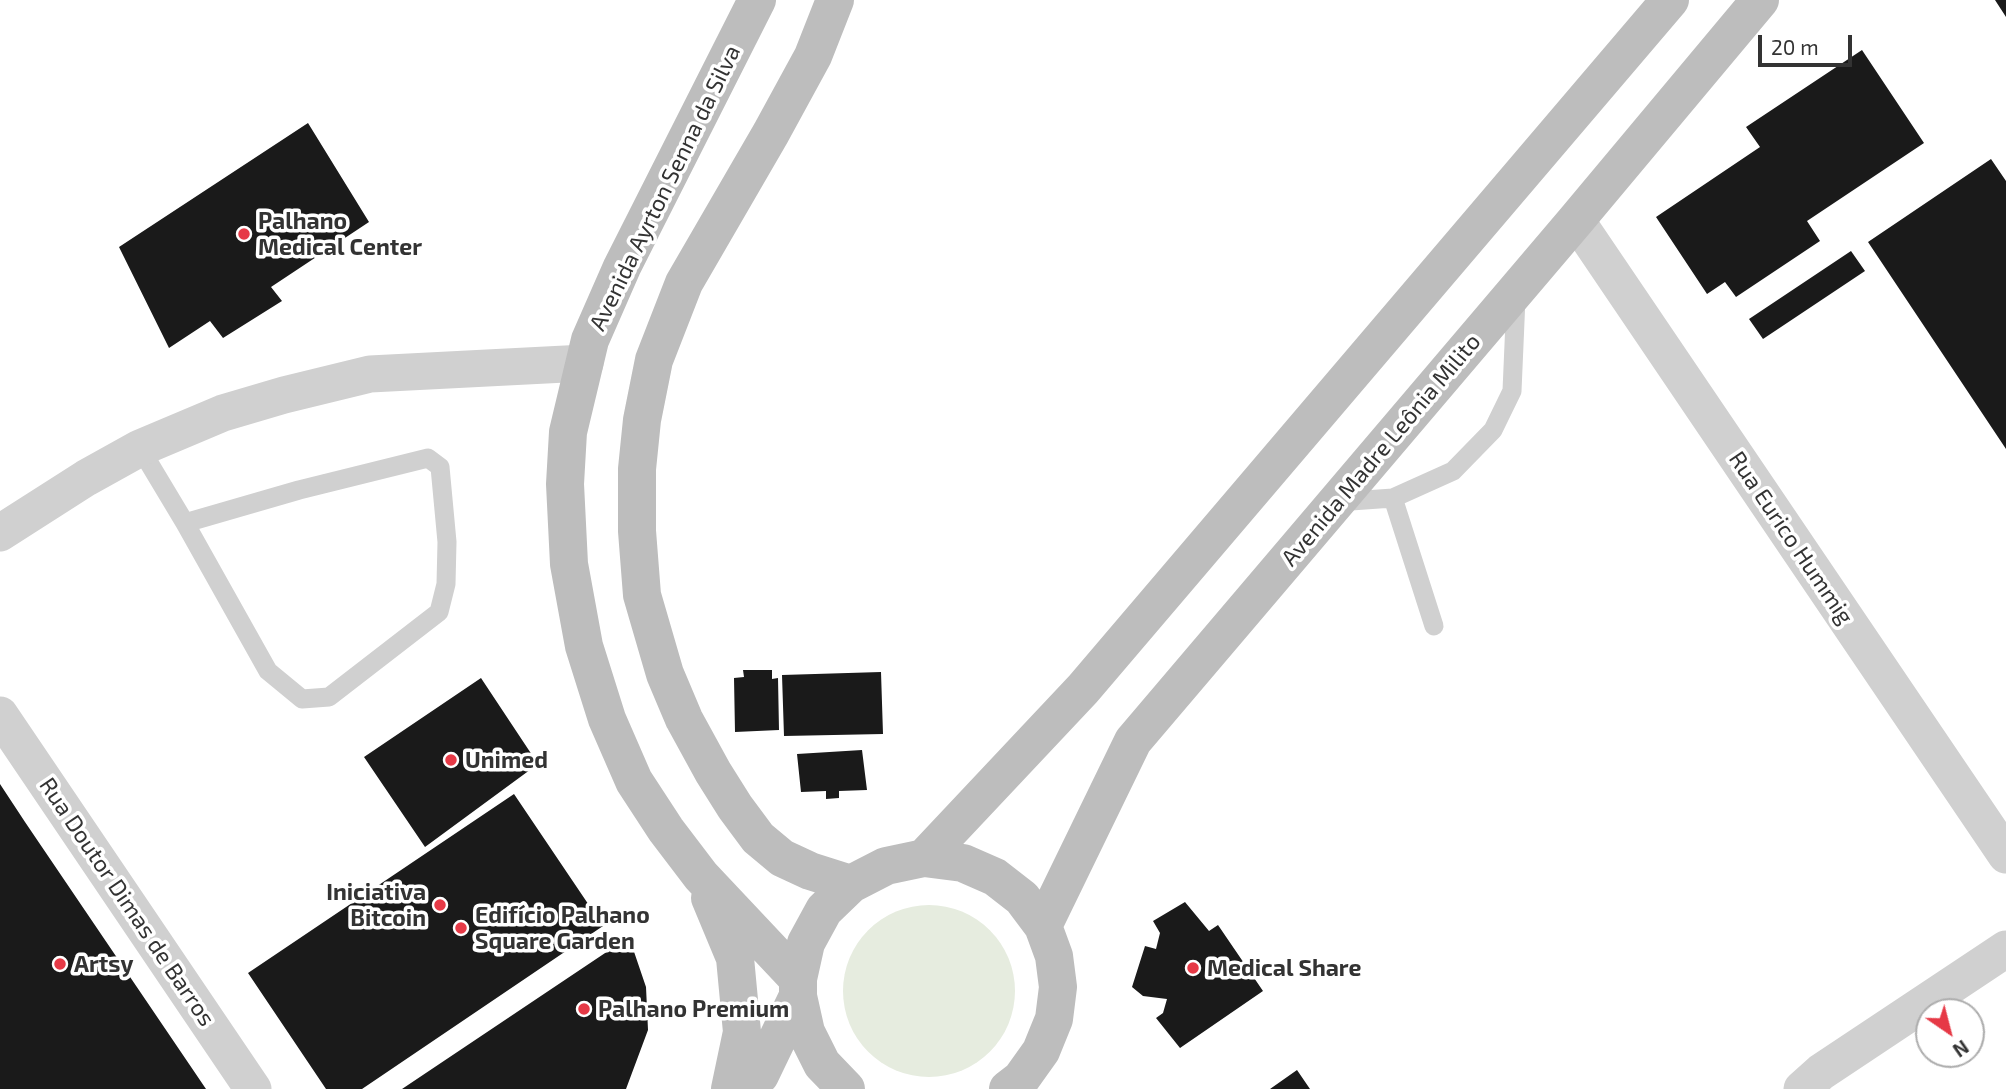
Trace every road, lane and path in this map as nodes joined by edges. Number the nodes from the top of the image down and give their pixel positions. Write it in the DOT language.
graph roads {
  1 [pos="757,0"];
  2 [pos="835,0"];
  3 [pos="1670,0"];
  4 [pos="1760,0"];
  5 [pos="1576,220"];
  6 [pos="1516,291"];
  7 [pos="585,363"];
  8 [pos="140,449"];
  9 [pos="1393,498"];
  10 [pos="1336,502"];
  11 [pos="185,523"];
  12 [pos="0,533"];
  13 [pos="1434,626"];
  14 [pos="0,715"];
  15 [pos="2006,855"];
  16 [pos="924,858"];
  17 [pos="701,876"];
  18 [pos="851,884"];
  19 [pos="1042,926"];
  20 [pos="2006,949"];
  21 [pos="798,988"];
  22 [pos="1054,1019"];
  23 [pos="253,1089"];
  24 [pos="730,1089"];
  25 [pos="747,1089"];
  26 [pos="846,1089"];
  27 [pos="1008,1089"];
  28 [pos="1048,1089"];
  29 [pos="1802,1089"];
  1 -- 7 [label="main road, Avenida Ayrton Senna da Silva"];
  2 -- 18 [label="main road"];
  3 -- 16 [label="main road"];
  4 -- 5 [label="main road, Avenida Madre Leônia Milito"];
  5 -- 6 [label="main road, Avenida Madre Leônia Milito"];
  5 -- 15 [label="street, Rua Eurico Hummig"];
  6 -- 9 [label="lane"];
  6 -- 10 [label="main road, Avenida Madre Leônia Milito"];
  7 -- 8 [label="street"];
  7 -- 17 [label="main road, Avenida Ayrton Senna da Silva"];
  8 -- 11 [label="lane"];
  8 -- 12 [label="street"];
  9 -- 10 [label="lane"];
  9 -- 13 [label="lane"];
  10 -- 19 [label="main road, Avenida Madre Leônia Milito"];
  11 -- 11 [label="lane"];
  14 -- 23 [label="street, Rua Doutor Dimas de Barros"];
  16 -- 18 [label="main road"];
  16 -- 19 [label="main road"];
  17 -- 21 [label="main road, Avenida Ayrton Senna da Silva"];
  17 -- 24 [label="main road"];
  18 -- 21 [label="main road"];
  19 -- 22 [label="main road"];
  20 -- 29 [label="street"];
  21 -- 25 [label="main road"];
  21 -- 26 [label="main road"];
  22 -- 27 [label="main road"];
  22 -- 28 [label="main road"];
}
